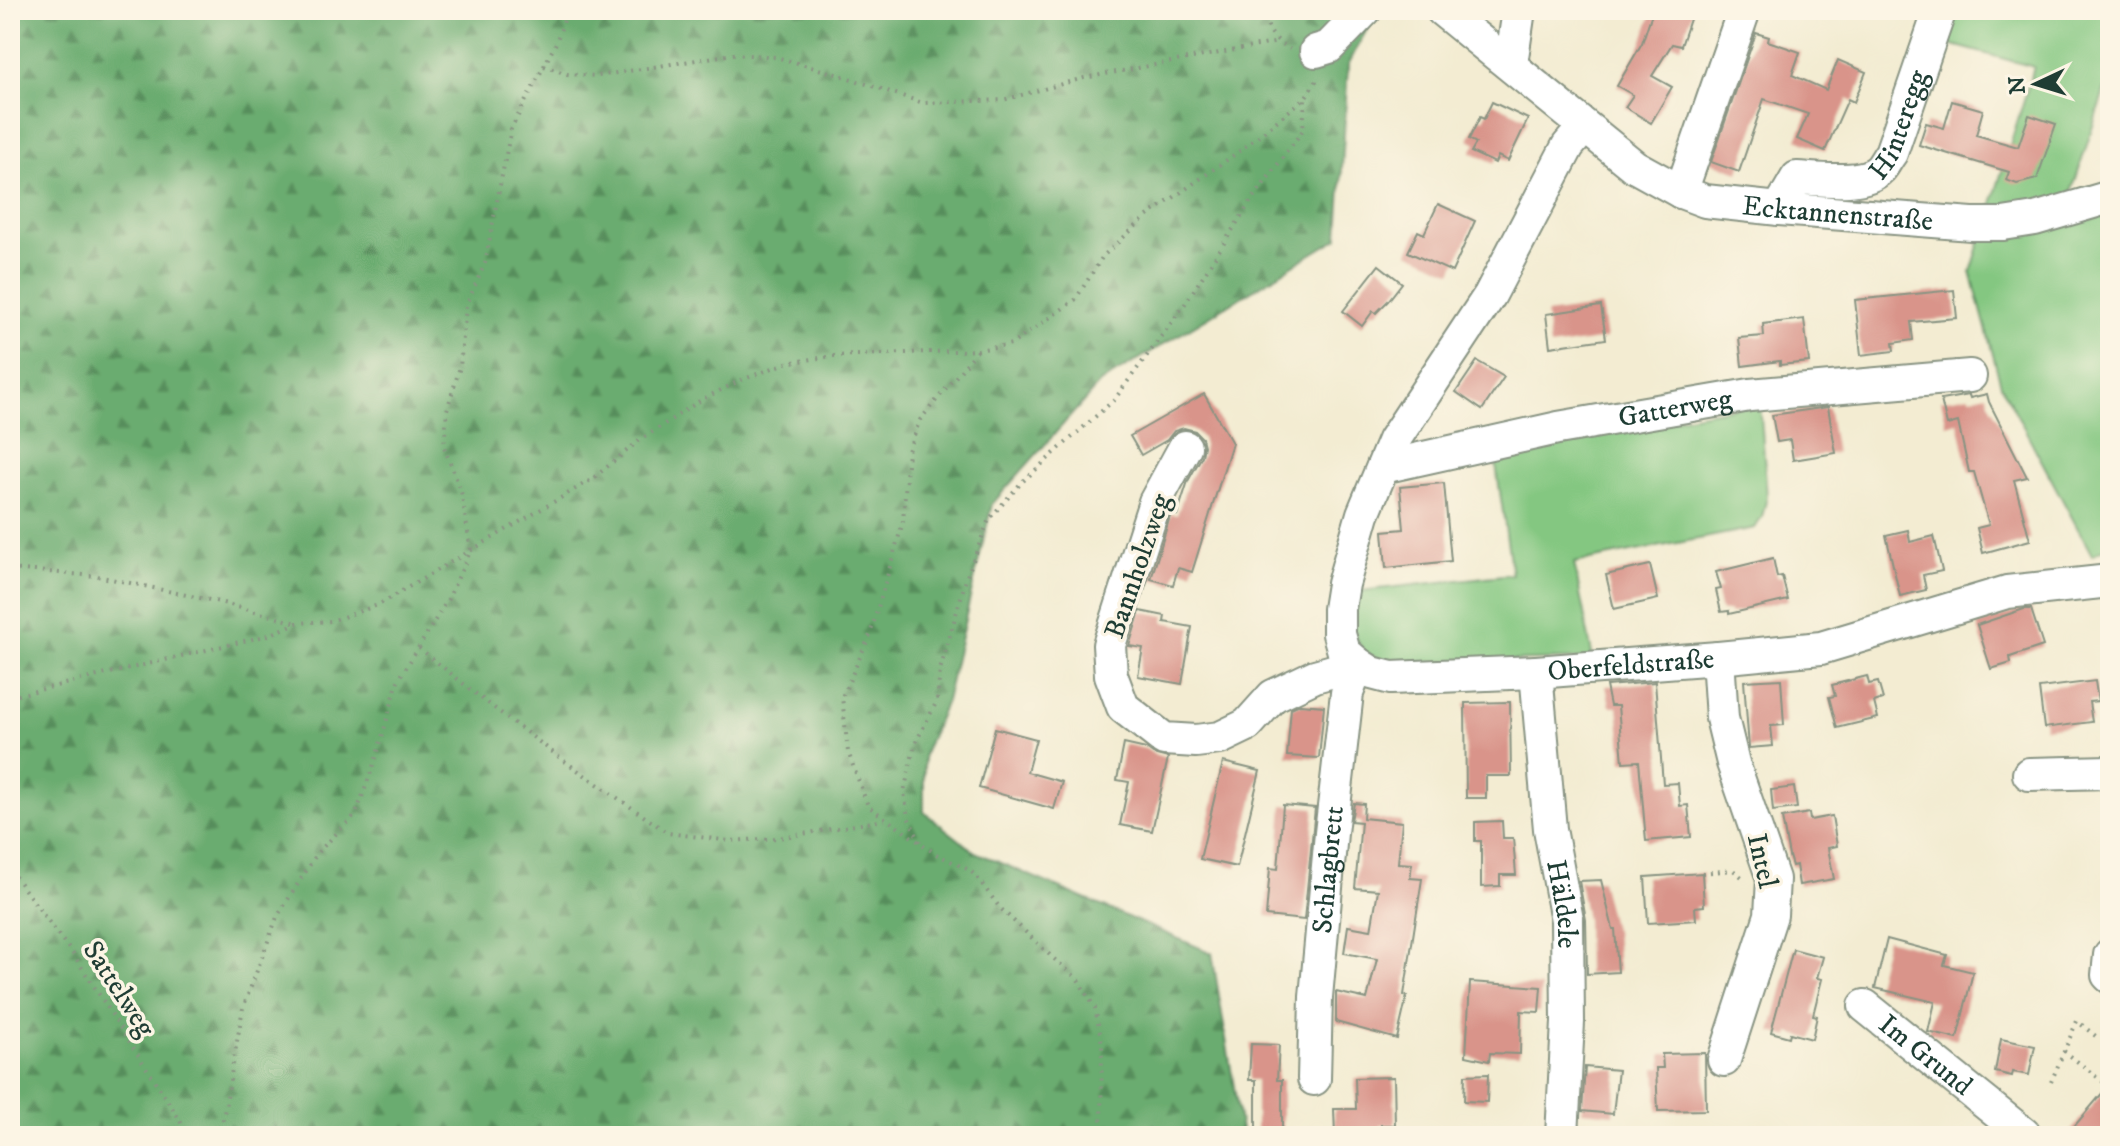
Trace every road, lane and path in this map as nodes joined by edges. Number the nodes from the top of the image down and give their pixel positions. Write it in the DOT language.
graph roads {
  1 [pos="568,10"];
  2 [pos="1269,10"];
  3 [pos="1365,10"];
  4 [pos="1442,10"];
  5 [pos="1519,10"];
  6 [pos="1744,10"];
  7 [pos="1940,10"];
  8 [pos="1279,42"];
  9 [pos="1316,51"];
  10 [pos="1511,64"];
  11 [pos="544,66"];
  12 [pos="1305,98"];
  13 [pos="1584,127"];
  14 [pos="1681,192"];
  15 [pos="2110,197"];
  16 [pos="1779,209"];
  17 [pos="978,350"];
  18 [pos="1970,376"];
  19 [pos="1185,447"];
  20 [pos="1383,467"];
  21 [pos="471,550"];
  22 [pos="10,569"];
  23 [pos="2110,581"];
  24 [pos="297,623"];
  25 [pos="419,648"];
  26 [pos="1718,658"];
  27 [pos="1358,664"];
  28 [pos="1536,672"];
  29 [pos="10,697"];
  30 [pos="2110,772"];
  31 [pos="2029,774"];
  32 [pos="886,820"];
  33 [pos="920,842"];
  34 [pos="10,870"];
  35 [pos="1702,873"];
  36 [pos="1746,889"];
  37 [pos="2110,955"];
  38 [pos="2110,977"];
  39 [pos="1865,1006"];
  40 [pos="2098,1038"];
  41 [pos="2064,1051"];
  42 [pos="1724,1060"];
  43 [pos="1314,1079"];
  44 [pos="2051,1082"];
  45 [pos="2110,1087"];
  46 [pos="2025,1135"];
  47 [pos="186,1136"];
  48 [pos="220,1136"];
  49 [pos="1101,1136"];
  50 [pos="1562,1136"];
  1 -- 11 [label="path"];
  2 -- 8 [label="path"];
  3 -- 9 [label="street"];
  4 -- 10 [label="street, Ecktannenstraße"];
  5 -- 10 [label="street"];
  6 -- 14 [label="street"];
  7 -- 16 [label="street, Hinteregg"];
  8 -- 9 [label="path"];
  8 -- 11 [label="path"];
  9 -- 12 [label="path"];
  10 -- 13 [label="street, Ecktannenstraße"];
  11 -- 21 [label="path"];
  12 -- 17 [label="path"];
  12 -- 33 [label="path"];
  13 -- 14 [label="street, Ecktannenstraße"];
  13 -- 20 [label="street"];
  14 -- 16 [label="street, Ecktannenstraße"];
  15 -- 16 [label="street, Ecktannenstraße"];
  17 -- 21 [label="path"];
  17 -- 32 [label="path"];
  18 -- 20 [label="street, Gatterweg"];
  19 -- 27 [label="street, Bannholzweg"];
  20 -- 27 [label="street"];
  21 -- 24 [label="path"];
  21 -- 25 [label="path"];
  22 -- 24 [label="path"];
  23 -- 26 [label="street, Oberfeldstraße"];
  24 -- 29 [label="path"];
  25 -- 32 [label="path"];
  25 -- 48 [label="path"];
  26 -- 28 [label="street, Oberfeldstraße"];
  26 -- 42 [label="street, Intel"];
  27 -- 28 [label="street, Oberfeldstraße"];
  27 -- 43 [label="street, Schlagbrett"];
  28 -- 50 [label="street, Häldele"];
  30 -- 31 [label="street"];
  32 -- 33 [label="path"];
  33 -- 49 [label="path"];
  34 -- 47 [label="path, Sattelweg"];
  35 -- 36 [label="path"];
  37 -- 38 [label="street"];
  39 -- 46 [label="street, Im Grund"];
  40 -- 41 [label="path"];
  41 -- 44 [label="path"];
  41 -- 45 [label="path"];
}
